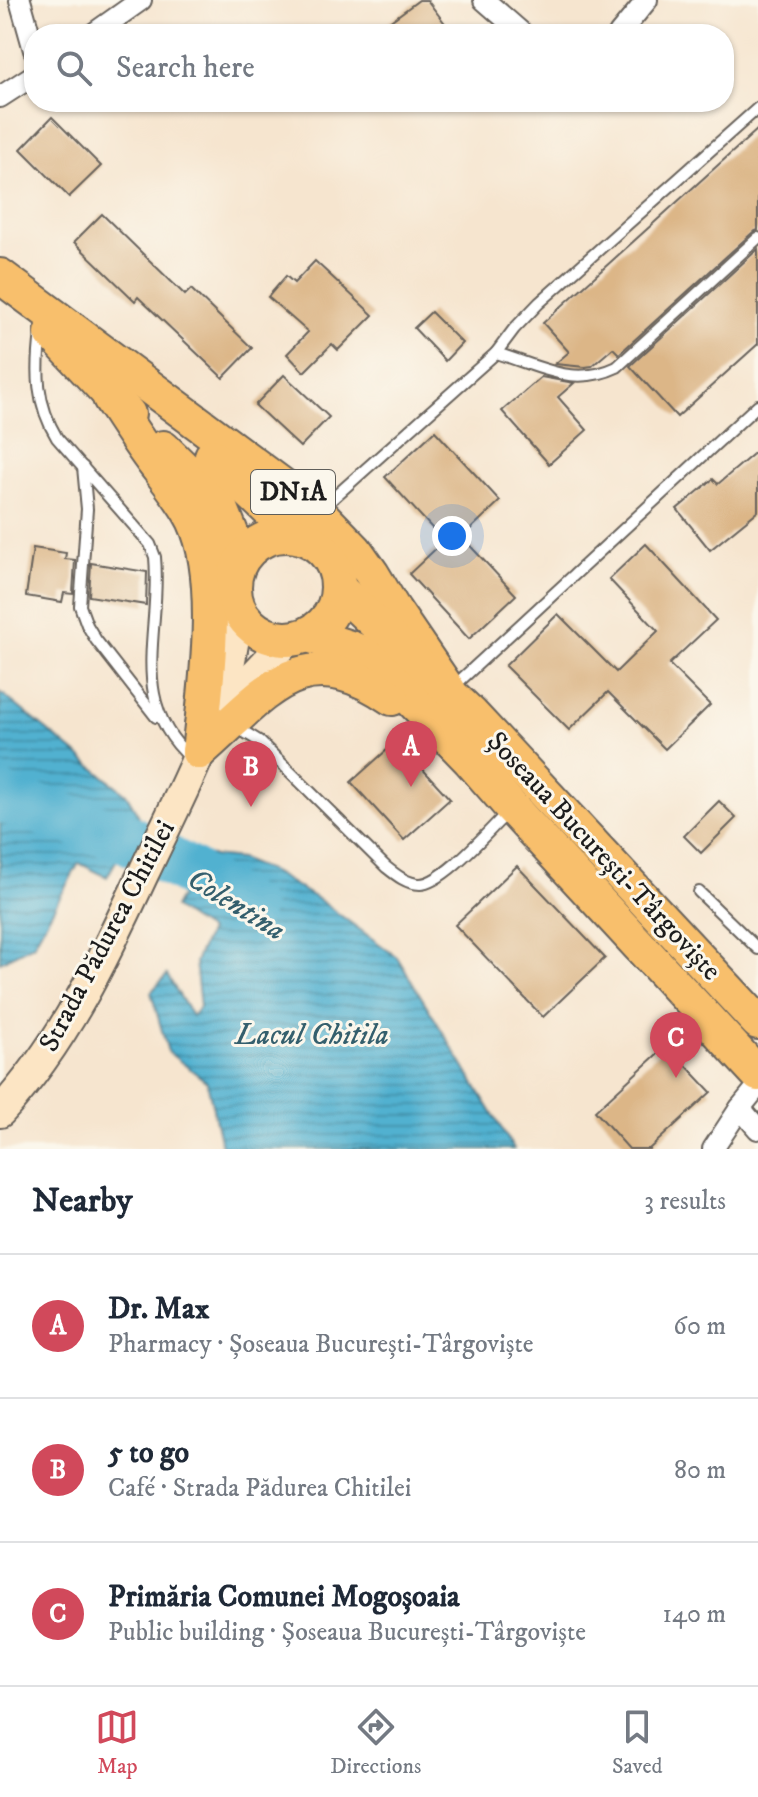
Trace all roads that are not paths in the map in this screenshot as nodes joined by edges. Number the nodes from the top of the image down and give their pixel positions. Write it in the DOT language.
graph roads {
  1 [pos="20,0"];
  2 [pos="141,0"];
  3 [pos="484,0"];
  4 [pos="647,0"];
  5 [pos="27,24"];
  6 [pos="107,24"];
  7 [pos="512,24"];
  8 [pos="627,24"];
  9 [pos="24,81"];
  10 [pos="0,97"];
  11 [pos="758,108"];
  12 [pos="758,238"];
  13 [pos="1,277"];
  14 [pos="43,322"];
  15 [pos="496,353"];
  16 [pos="110,398"];
  17 [pos="758,405"];
  18 [pos="83,467"];
  19 [pos="307,524"];
  20 [pos="236,569"];
  21 [pos="338,588"];
  22 [pos="238,609"];
  23 [pos="298,637"];
  24 [pos="449,691"];
  25 [pos="232,724"];
  26 [pos="165,728"];
  27 [pos="448,737"];
  28 [pos="197,757"];
  29 [pos="512,808"];
  30 [pos="699,892"];
  31 [pos="758,949"];
  32 [pos="753,1006"];
  33 [pos="758,1074"];
  34 [pos="758,1086"];
  35 [pos="740,1108"];
  36 [pos="0,1112"];
  37 [pos="758,1129"];
  38 [pos="713,1149"];
  1 -- 5 [label="street"];
  2 -- 6 [label="street"];
  3 -- 7 [label="street"];
  4 -- 8 [label="street"];
  9 -- 10 [label="street"];
  11 -- 15 [label="lane"];
  12 -- 15 [label="lane"];
  13 -- 14 [label="main road, Șoseaua București-Târgoviște / DN1A"];
  13 -- 19 [label="main road, Șoseaua București-Târgoviște / DN1A"];
  14 -- 16 [label="main road, Șoseaua București-Târgoviște / DN1A"];
  14 -- 18 [label="lane"];
  15 -- 19 [label="lane"];
  16 -- 20 [label="main road, Șoseaua București-Târgoviște / DN1A"];
  16 -- 28 [label="main road"];
  17 -- 24 [label="lane"];
  18 -- 26 [label="lane"];
  18 -- 26 [label="lane"];
  19 -- 20 [label="main road, DN1A"];
  19 -- 21 [label="main road, DN1A"];
  19 -- 24 [label="main road, Șoseaua București-Târgoviște / DN1A"];
  20 -- 22 [label="main road, DN1A"];
  21 -- 23 [label="main road"];
  21 -- 24 [label="main road, Șoseaua București-Târgoviște / DN1A"];
  22 -- 23 [label="main road"];
  22 -- 28 [label="main road, Strada Pădurea Chitilei"];
  23 -- 27 [label="main road, Șoseaua București-Târgoviște"];
  23 -- 28 [label="main road, Strada Pădurea Chitilei"];
  24 -- 32 [label="main road, Șoseaua București-Târgoviște / DN1A"];
  25 -- 27 [label="main road"];
  25 -- 28 [label="main road"];
  25 -- 29 [label="lane"];
  26 -- 28 [label="lane"];
  27 -- 29 [label="main road, Șoseaua București-Târgoviște"];
  28 -- 36 [label="main road, Strada Pădurea Chitilei"];
  29 -- 33 [label="main road, Șoseaua București-Târgoviște"];
  30 -- 31 [label="lane"];
  34 -- 35 [label="street"];
  35 -- 37 [label="street"];
  35 -- 38 [label="street"];
}
